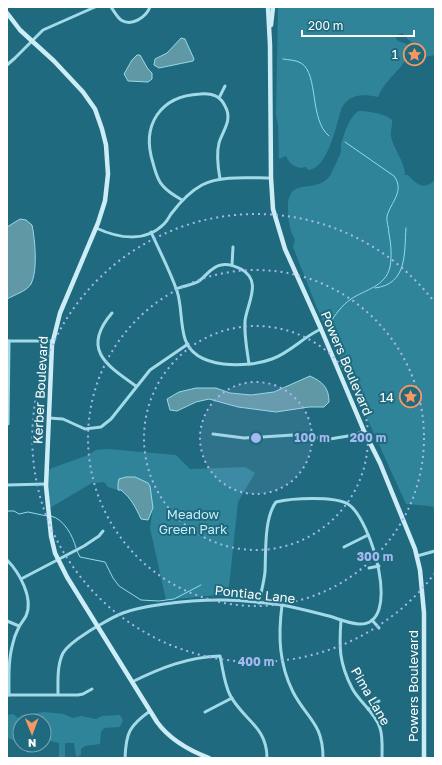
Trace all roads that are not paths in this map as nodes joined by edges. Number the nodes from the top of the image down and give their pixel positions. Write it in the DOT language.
graph roads {
  1 [pos="95,7"];
  2 [pos="112,7"];
  3 [pos="150,7"];
  4 [pos="268,7"];
  5 [pos="273,7"];
  6 [pos="7,13"];
  7 [pos="32,41"];
  8 [pos="270,45"];
  9 [pos="7,65"];
  10 [pos="225,86"];
  11 [pos="219,98"];
  12 [pos="271,178"];
  13 [pos="220,179"];
  14 [pos="182,200"];
  15 [pos="96,228"];
  16 [pos="152,232"];
  17 [pos="233,247"];
  18 [pos="232,265"];
  19 [pos="176,289"];
  20 [pos="112,313"];
  21 [pos="321,329"];
  22 [pos="8,341"];
  23 [pos="53,341"];
  24 [pos="188,344"];
  25 [pos="249,364"];
  26 [pos="136,386"];
  27 [pos="48,418"];
  28 [pos="8,424"];
  29 [pos="364,431"];
  30 [pos="213,434"];
  31 [pos="46,484"];
  32 [pos="7,485"];
  33 [pos="103,531"];
  34 [pos="368,535"];
  35 [pos="344,547"];
  36 [pos="435,551"];
  37 [pos="417,556"];
  38 [pos="58,559"];
  39 [pos="7,560"];
  40 [pos="379,566"];
  41 [pos="369,568"];
  42 [pos="21,579"];
  43 [pos="259,603"];
  44 [pos="282,605"];
  45 [pos="341,620"];
  46 [pos="372,620"];
  47 [pos="7,621"];
  48 [pos="19,626"];
  49 [pos="98,626"];
  50 [pos="379,628"];
  51 [pos="132,682"];
  52 [pos="92,689"];
  53 [pos="58,694"];
  54 [pos="8,695"];
  55 [pos="232,698"];
  56 [pos="379,701"];
  57 [pos="368,709"];
  58 [pos="150,711"];
  59 [pos="206,712"];
  60 [pos="125,758"];
  61 [pos="208,758"];
  62 [pos="267,758"];
  63 [pos="322,758"];
  64 [pos="382,758"];
  65 [pos="424,758"];
  1 -- 7 [label="street"];
  2 -- 3 [label="street"];
  4 -- 8 [label="street, Powers Boulevard"];
  5 -- 8 [label="street, Powers Boulevard"];
  6 -- 7 [label="street, Kerber Boulevard"];
  7 -- 9 [label="street"];
  7 -- 15 [label="street, Kerber Boulevard"];
  8 -- 12 [label="street, Powers Boulevard"];
  10 -- 11 [label="street"];
  11 -- 13 [label="street"];
  11 -- 14 [label="street"];
  12 -- 13 [label="street"];
  12 -- 21 [label="street, Powers Boulevard"];
  13 -- 14 [label="street"];
  14 -- 16 [label="street"];
  15 -- 16 [label="street"];
  15 -- 23 [label="street, Kerber Boulevard"];
  16 -- 19 [label="street"];
  17 -- 18 [label="street"];
  18 -- 19 [label="street"];
  18 -- 25 [label="street"];
  19 -- 24 [label="street"];
  20 -- 26 [label="street"];
  21 -- 25 [label="street"];
  21 -- 29 [label="street, Powers Boulevard"];
  22 -- 23 [label="street"];
  22 -- 28 [label="street"];
  23 -- 27 [label="street, Kerber Boulevard"];
  24 -- 25 [label="street"];
  24 -- 26 [label="street"];
  26 -- 27 [label="street"];
  27 -- 31 [label="street, Kerber Boulevard"];
  29 -- 30 [label="street"];
  29 -- 37 [label="street, Powers Boulevard"];
  31 -- 32 [label="street"];
  31 -- 38 [label="street, Kerber Boulevard"];
  33 -- 38 [label="street"];
  34 -- 35 [label="street"];
  34 -- 40 [label="street"];
  34 -- 43 [label="street"];
  36 -- 37 [label="street"];
  37 -- 65 [label="street, Powers Boulevard"];
  38 -- 42 [label="street"];
  38 -- 49 [label="street, Kerber Boulevard"];
  39 -- 42 [label="street"];
  40 -- 41 [label="street"];
  40 -- 46 [label="street"];
  42 -- 48 [label="street"];
  43 -- 44 [label="street, Pontiac Lane"];
  43 -- 49 [label="street, Pontiac Lane"];
  44 -- 45 [label="street, Pontiac Lane"];
  44 -- 63 [label="street"];
  45 -- 46 [label="street, Pontiac Lane"];
  45 -- 57 [label="street, Pima Lane"];
  46 -- 50 [label="street"];
  47 -- 48 [label="street"];
  48 -- 54 [label="street"];
  49 -- 51 [label="street, Kerber Boulevard"];
  49 -- 53 [label="street, Pontiac Lane"];
  51 -- 55 [label="street"];
  51 -- 58 [label="street, Kerber Boulevard"];
  52 -- 53 [label="street"];
  53 -- 54 [label="street"];
  55 -- 59 [label="street"];
  55 -- 62 [label="street"];
  56 -- 57 [label="street"];
  57 -- 64 [label="street, Pima Lane"];
  58 -- 60 [label="street"];
  58 -- 61 [label="street, Kerber Boulevard"];
}
